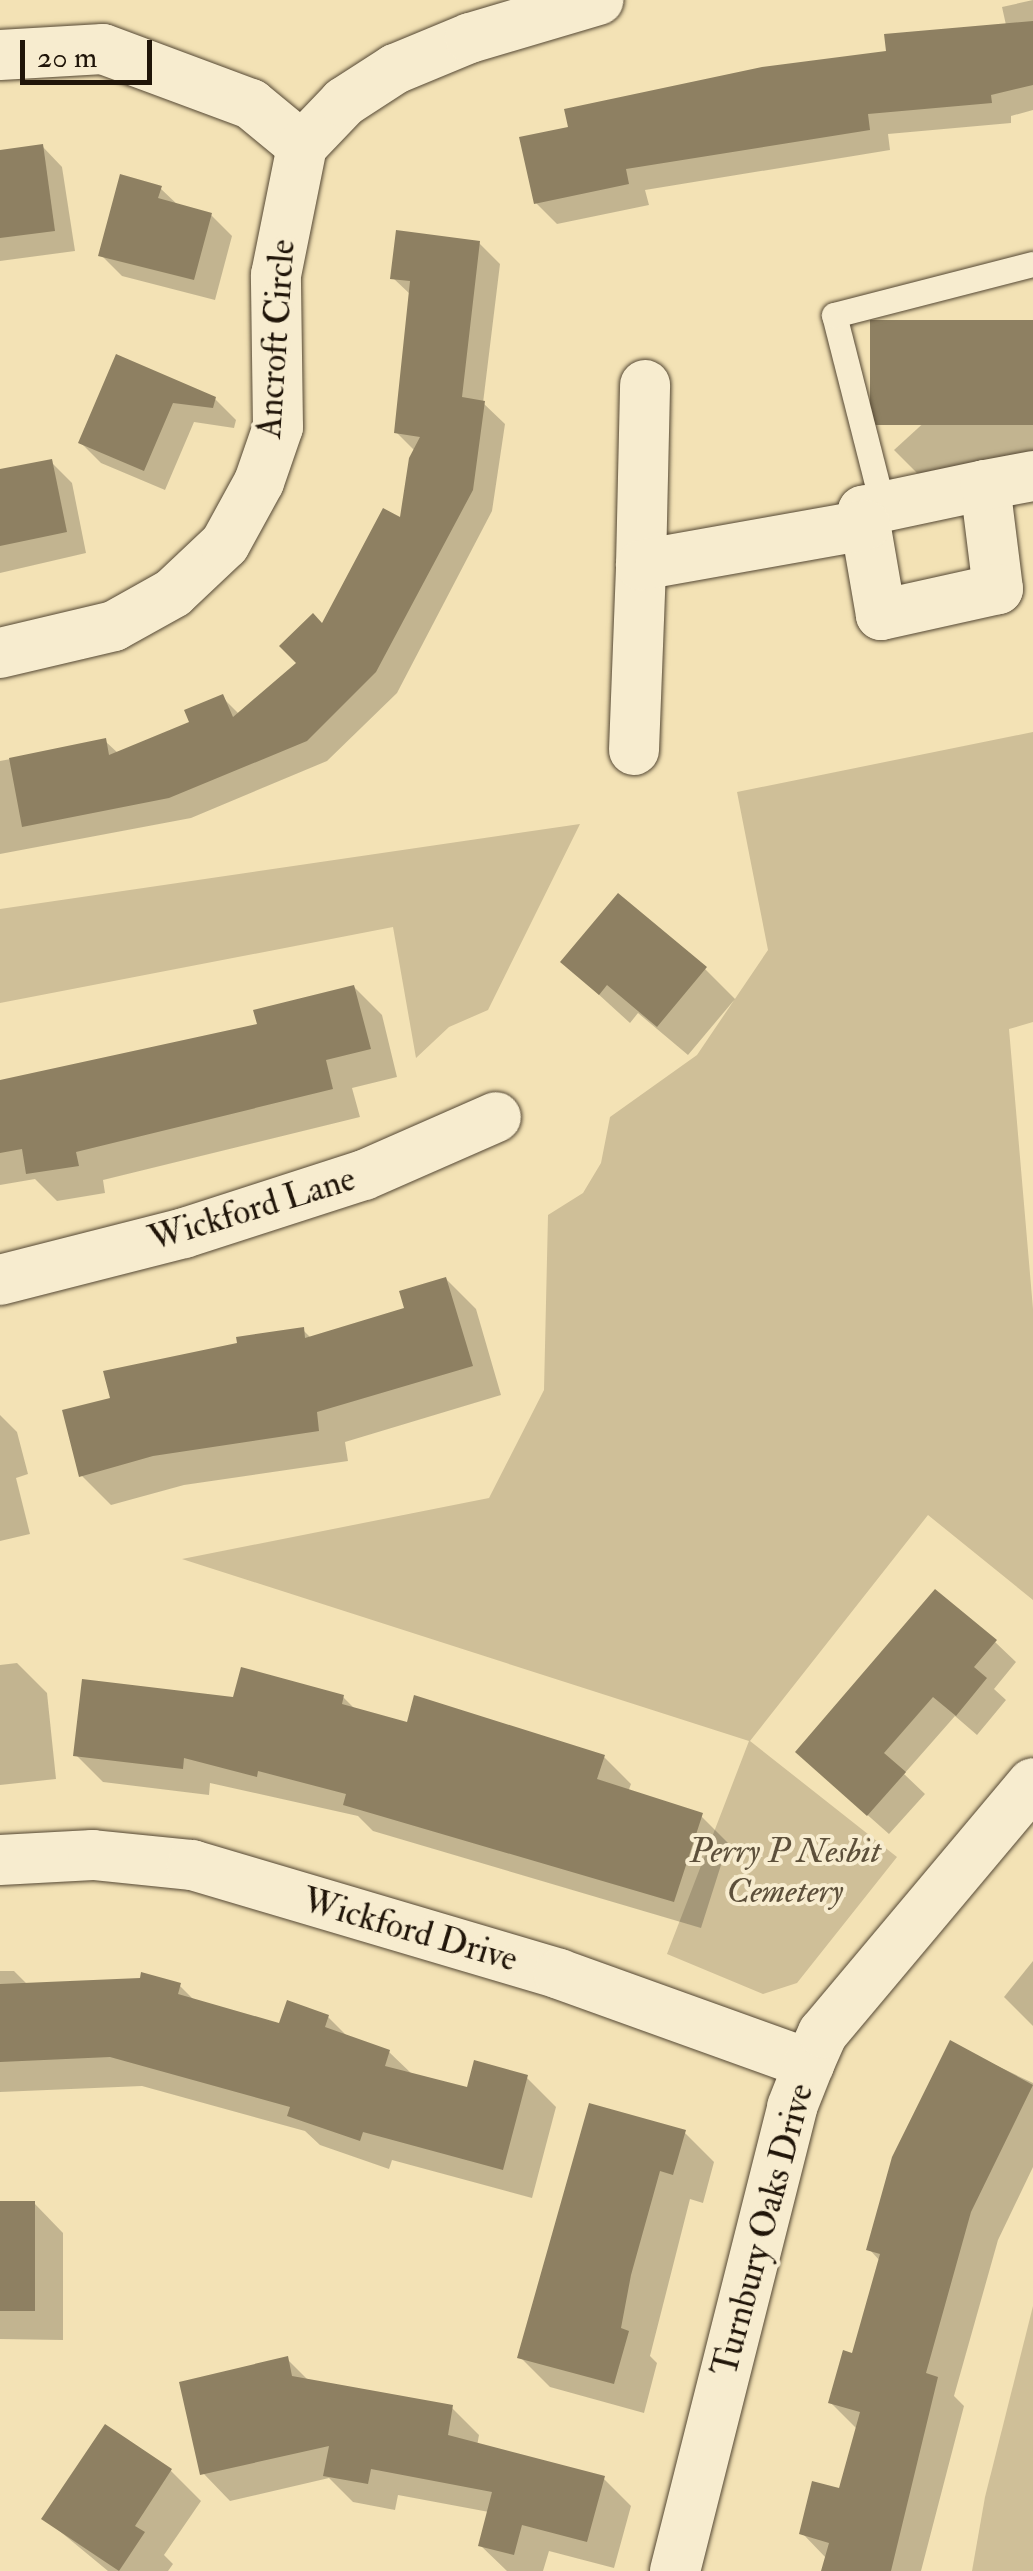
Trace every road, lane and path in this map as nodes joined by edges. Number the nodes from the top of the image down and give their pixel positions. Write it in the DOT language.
graph roads {
  1 [pos="598,0"];
  2 [pos="0,55"];
  3 [pos="302,146"];
  4 [pos="1033,264"];
  5 [pos="645,385"];
  6 [pos="1033,476"];
  7 [pos="985,485"];
  8 [pos="874,516"];
  9 [pos="642,565"];
  10 [pos="0,653"];
  11 [pos="634,750"];
  12 [pos="496,1118"];
  13 [pos="0,1280"];
  14 [pos="1033,1783"];
  15 [pos="0,1860"];
  16 [pos="809,2064"];
  17 [pos="674,2571"];
  1 -- 3 [label="street"];
  2 -- 3 [label="street"];
  3 -- 10 [label="street, Ancroft Circle"];
  4 -- 8 [label="lane"];
  5 -- 9 [label="street"];
  6 -- 7 [label="street"];
  7 -- 8 [label="street"];
  7 -- 8 [label="street"];
  8 -- 9 [label="street"];
  9 -- 11 [label="street"];
  12 -- 13 [label="street, Wickford Lane"];
  14 -- 16 [label="street, Turnbury Oaks Drive"];
  15 -- 16 [label="street, Wickford Drive"];
  16 -- 17 [label="street, Turnbury Oaks Drive"];
}
